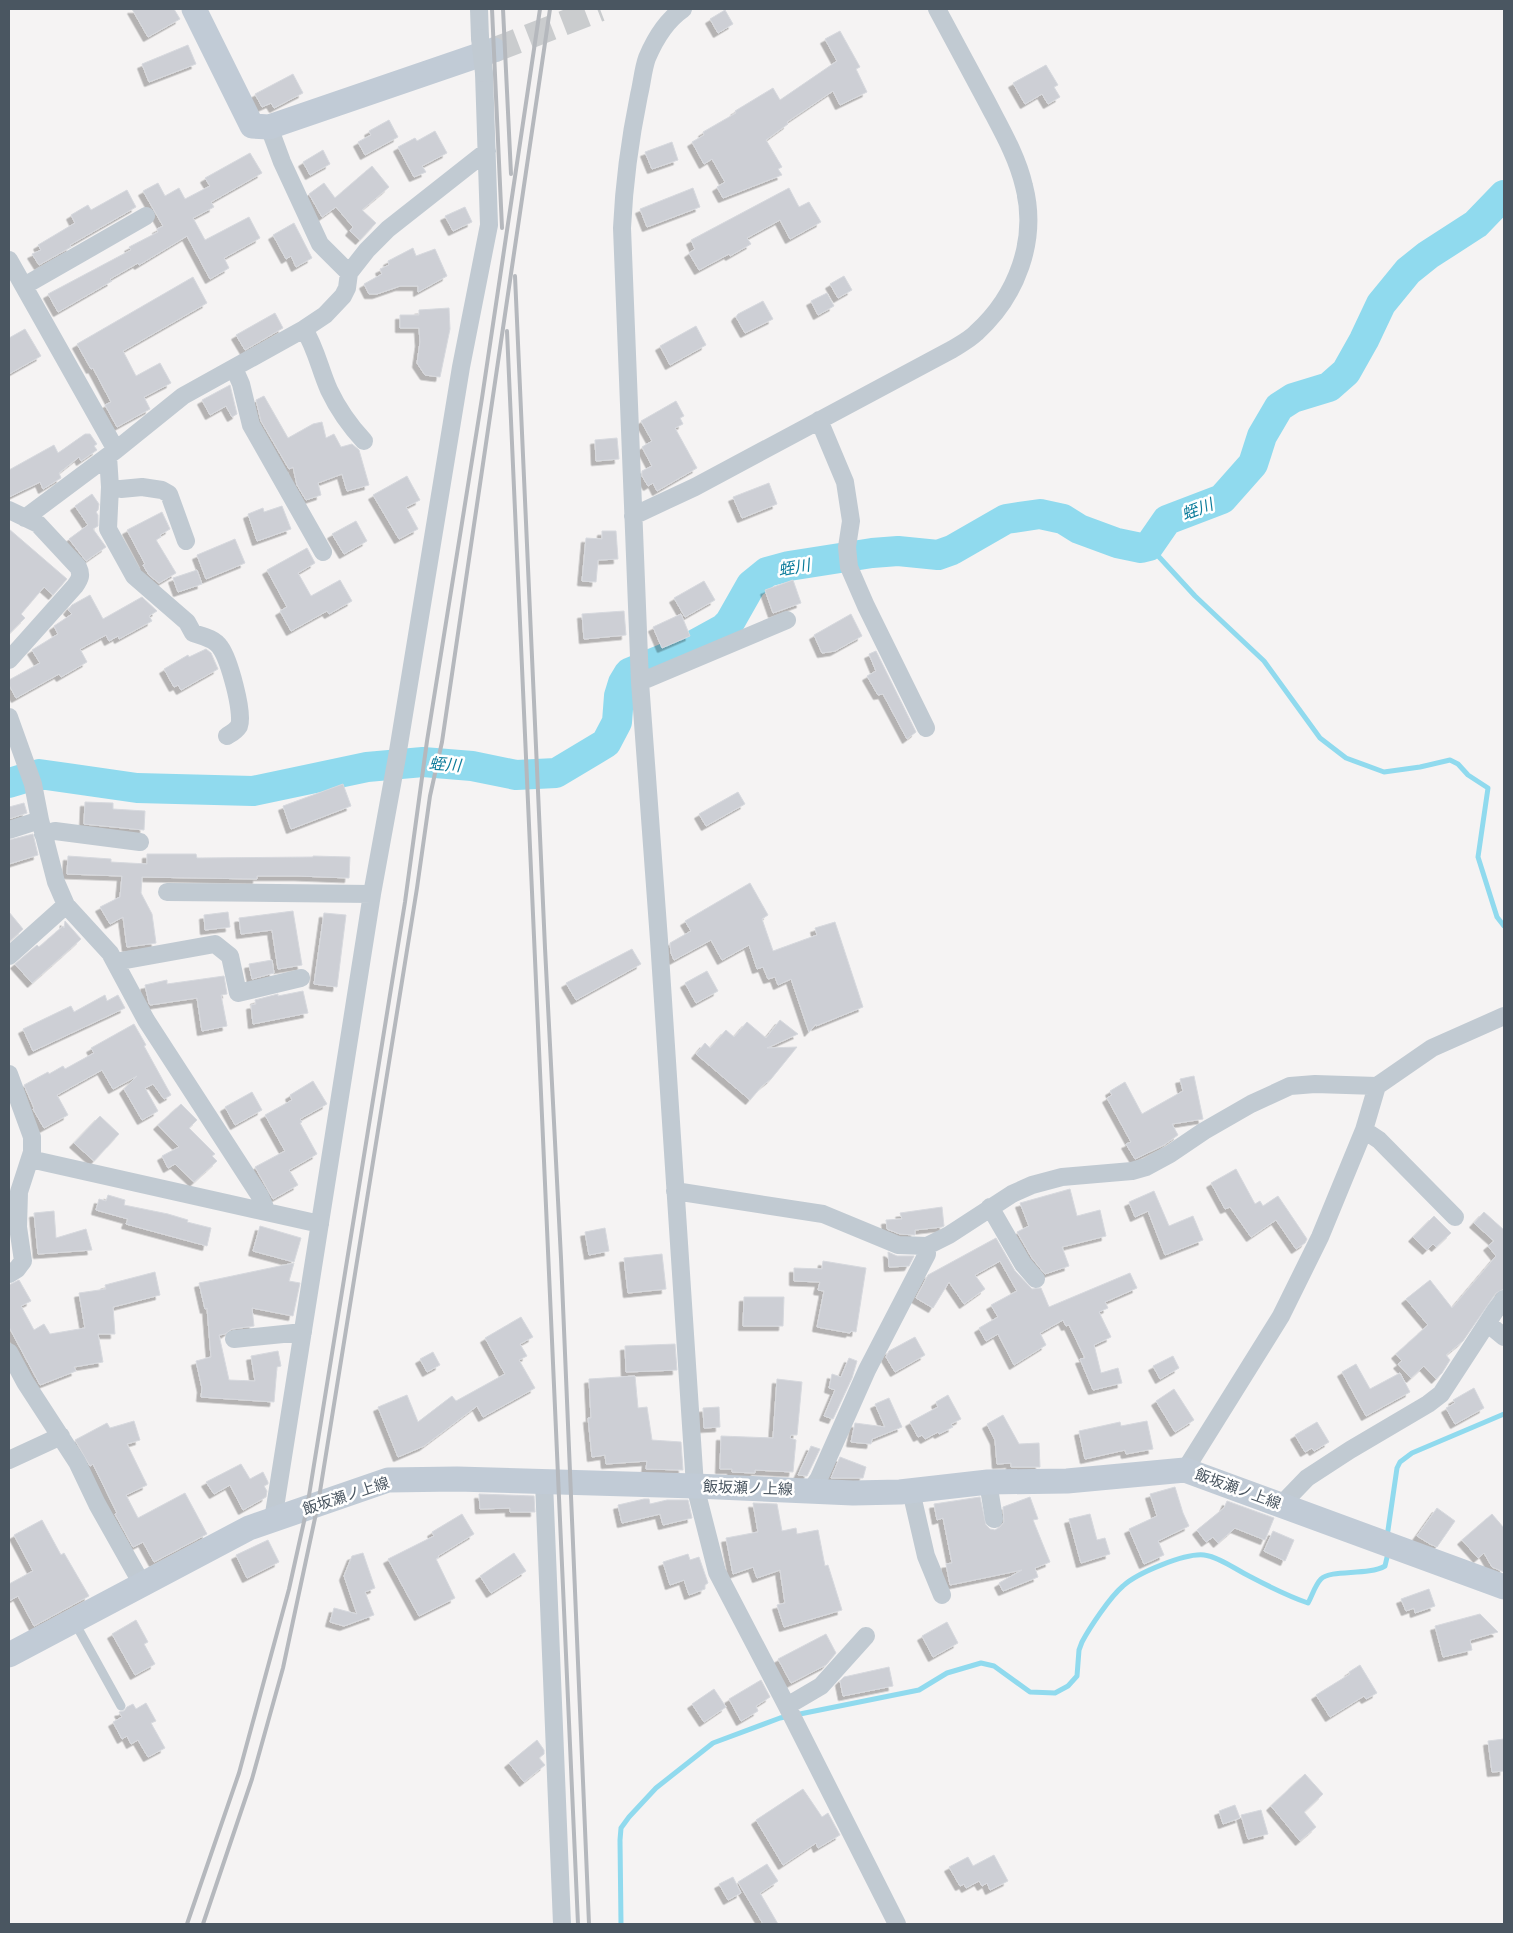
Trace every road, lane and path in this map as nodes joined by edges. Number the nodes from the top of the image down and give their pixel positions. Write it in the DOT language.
graph roads {
  1 [pos="194,9"];
  2 [pos="479,9"];
  3 [pos="683,9"];
  4 [pos="937,9"];
  5 [pos="487,44"];
  6 [pos="269,127"];
  7 [pos="487,151"];
  8 [pos="146,216"];
  9 [pos="10,264"];
  10 [pos="349,273"];
  11 [pos="24,286"];
  12 [pos="304,329"];
  13 [pos="234,368"];
  14 [pos="819,420"];
  15 [pos="364,442"];
  16 [pos="112,453"];
  17 [pos="110,487"];
  18 [pos="9,510"];
  19 [pos="633,516"];
  20 [pos="25,518"];
  21 [pos="186,541"];
  22 [pos="322,552"];
  23 [pos="787,620"];
  24 [pos="9,660"];
  25 [pos="640,679"];
  26 [pos="9,717"];
  27 [pos="926,728"];
  28 [pos="227,736"];
  29 [pos="42,827"];
  30 [pos="9,830"];
  31 [pos="140,842"];
  32 [pos="168,892"];
  33 [pos="372,894"];
  34 [pos="66,905"];
  35 [pos="9,956"];
  36 [pos="115,962"];
  37 [pos="300,978"];
  38 [pos="1504,1016"];
  39 [pos="9,1074"];
  40 [pos="1377,1086"];
  41 [pos="1364,1130"];
  42 [pos="30,1159"];
  43 [pos="676,1191"];
  44 [pos="990,1207"];
  45 [pos="267,1212"];
  46 [pos="1455,1217"];
  47 [pos="320,1224"];
  48 [pos="927,1246"];
  49 [pos="9,1274"];
  50 [pos="1036,1279"];
  51 [pos="1504,1299"];
  52 [pos="1487,1323"];
  53 [pos="303,1332"];
  54 [pos="1504,1337"];
  55 [pos="234,1339"];
  56 [pos="9,1352"];
  57 [pos="61,1436"];
  58 [pos="9,1460"];
  59 [pos="1185,1470"];
  60 [pos="544,1482"];
  61 [pos="988,1482"];
  62 [pos="695,1486"];
  63 [pos="810,1491"];
  64 [pos="911,1491"];
  65 [pos="1281,1506"];
  66 [pos="273,1520"];
  67 [pos="994,1520"];
  68 [pos="142,1584"];
  69 [pos="1504,1587"];
  70 [pos="942,1595"];
  71 [pos="73,1621"];
  72 [pos="866,1636"];
  73 [pos="9,1655"];
  74 [pos="120,1706"];
  75 [pos="787,1706"];
  76 [pos="562,1924"];
  77 [pos="897,1924"];
  1 -- 6 [label="main road"];
  2 -- 5 [label="street"];
  3 -- 19 [label="street"];
  4 -- 14 [label="street"];
  5 -- 6 [label="main road"];
  5 -- 7 [label="street, bridge"];
  6 -- 10 [label="street"];
  7 -- 10 [label="street"];
  7 -- 33 [label="street"];
  8 -- 11 [label="street"];
  9 -- 11 [label="street"];
  10 -- 12 [label="street"];
  11 -- 16 [label="street"];
  12 -- 13 [label="street"];
  12 -- 15 [label="street"];
  13 -- 16 [label="street"];
  13 -- 22 [label="street"];
  14 -- 19 [label="street"];
  14 -- 27 [label="street"];
  16 -- 17 [label="street"];
  16 -- 20 [label="street"];
  17 -- 21 [label="street"];
  17 -- 28 [label="street"];
  18 -- 20 [label="street"];
  19 -- 25 [label="street"];
  20 -- 24 [label="street"];
  23 -- 25 [label="street"];
  25 -- 43 [label="street"];
  26 -- 29 [label="street"];
  29 -- 30 [label="street"];
  29 -- 31 [label="street"];
  29 -- 34 [label="street"];
  32 -- 33 [label="street"];
  33 -- 47 [label="street"];
  34 -- 35 [label="street"];
  34 -- 36 [label="street"];
  36 -- 37 [label="street"];
  36 -- 45 [label="street"];
  38 -- 40 [label="street"];
  39 -- 42 [label="street"];
  40 -- 41 [label="street"];
  40 -- 44 [label="street"];
  41 -- 46 [label="street"];
  41 -- 59 [label="street"];
  42 -- 45 [label="street"];
  42 -- 49 [label="street"];
  43 -- 48 [label="street"];
  43 -- 62 [label="street"];
  44 -- 48 [label="street"];
  44 -- 50 [label="street"];
  45 -- 47 [label="street"];
  47 -- 53 [label="street"];
  48 -- 63 [label="street"];
  51 -- 52 [label="street"];
  52 -- 54 [label="street"];
  52 -- 65 [label="street"];
  53 -- 55 [label="street"];
  53 -- 66 [label="street"];
  56 -- 57 [label="street"];
  57 -- 58 [label="street"];
  57 -- 68 [label="street"];
  59 -- 61 [label="main road, 飯坂瀬ノ上線"];
  59 -- 65 [label="main road, 飯坂瀬ノ上線"];
  60 -- 62 [label="main road, 飯坂瀬ノ上線"];
  60 -- 66 [label="main road, 飯坂瀬ノ上線"];
  60 -- 76 [label="street"];
  61 -- 64 [label="main road, 飯坂瀬ノ上線"];
  61 -- 67 [label="street"];
  62 -- 63 [label="main road, 飯坂瀬ノ上線"];
  62 -- 75 [label="street"];
  63 -- 64 [label="main road, 飯坂瀬ノ上線"];
  64 -- 70 [label="street"];
  65 -- 69 [label="main road, 飯坂瀬ノ上線"];
  66 -- 68 [label="main road, 飯坂瀬ノ上線"];
  68 -- 71 [label="main road, 飯坂瀬ノ上線"];
  71 -- 73 [label="main road, 飯坂瀬ノ上線"];
  71 -- 74 [label="lane"];
  72 -- 75 [label="street"];
  75 -- 77 [label="street"];
}
